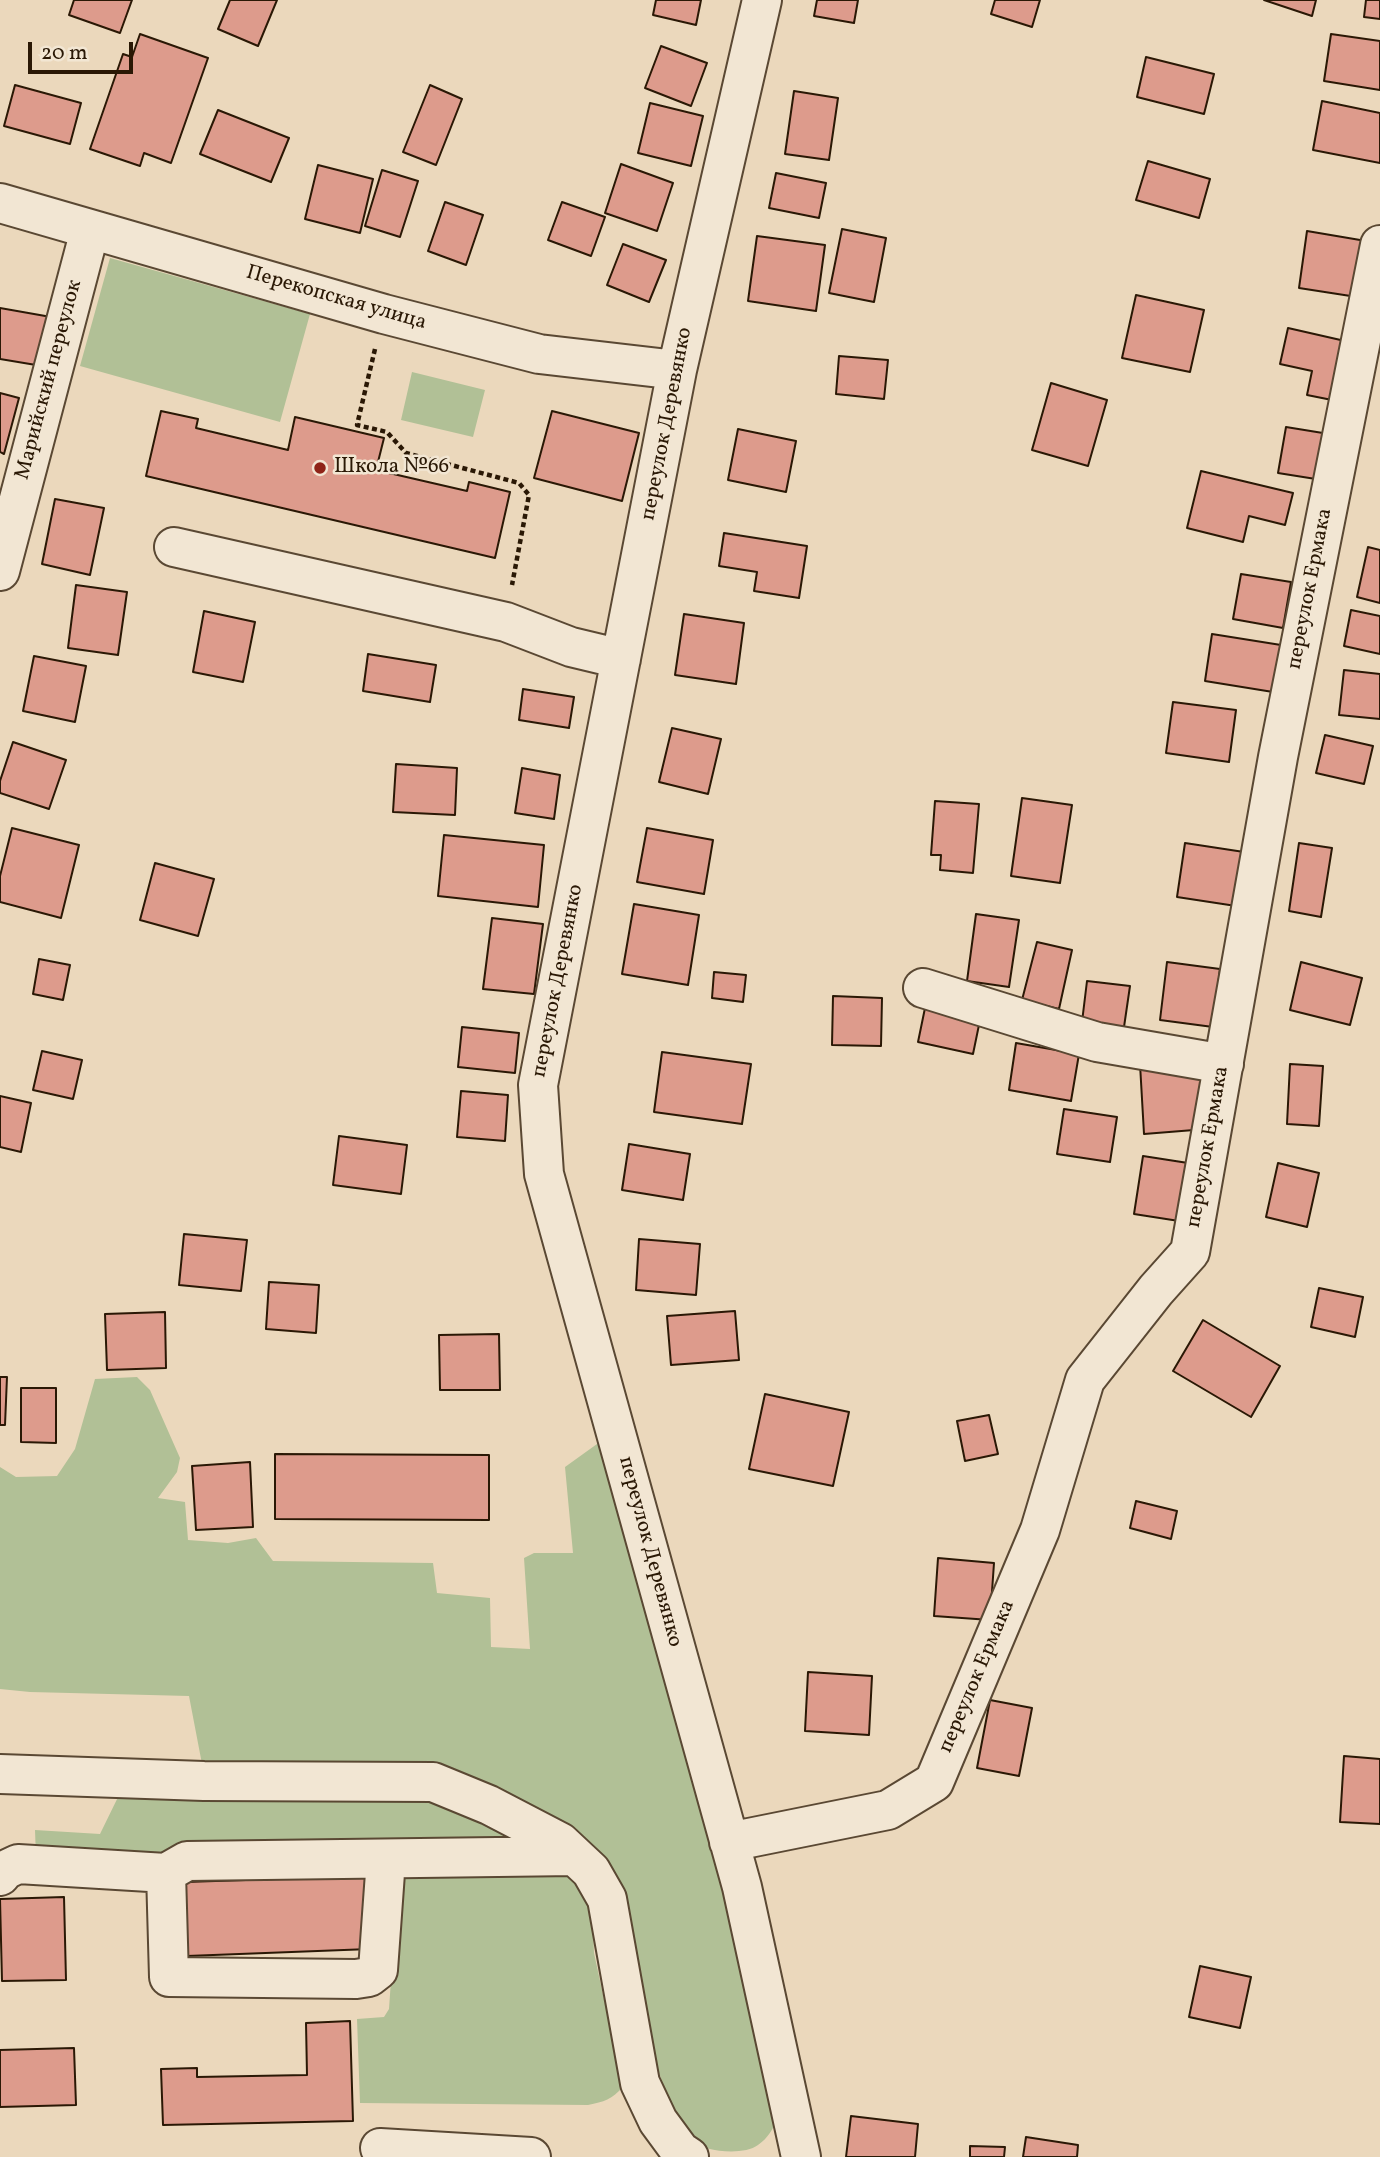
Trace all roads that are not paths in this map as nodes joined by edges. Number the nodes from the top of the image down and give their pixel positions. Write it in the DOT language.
graph roads {
  1 [pos="762,0"];
  2 [pos="0,203"];
  3 [pos="90,230"];
  4 [pos="1378,268"];
  5 [pos="677,370"];
  6 [pos="174,547"];
  7 [pos="0,571"];
  8 [pos="621,659"];
  9 [pos="923,988"];
  10 [pos="1224,1064"];
  11 [pos="0,1774"];
  12 [pos="729,1842"];
  13 [pos="575,1856"];
  14 [pos="386,1858"];
  15 [pos="166,1873"];
  16 [pos="0,1876"];
  17 [pos="380,2148"];
  18 [pos="531,2157"];
  19 [pos="689,2157"];
  20 [pos="801,2157"];
  1 -- 5 [label="street, переулок Деревянко"];
  2 -- 3 [label="street, Перекопская улица"];
  3 -- 5 [label="street, Перекопская улица"];
  3 -- 7 [label="street, Марийский переулок"];
  4 -- 10 [label="street, переулок Ермака"];
  5 -- 8 [label="street, переулок Деревянко"];
  6 -- 8 [label="street"];
  8 -- 12 [label="street, переулок Деревянко"];
  9 -- 10 [label="street"];
  10 -- 12 [label="street, переулок Ермака"];
  11 -- 13 [label="street"];
  12 -- 20 [label="street, переулок Деревянко"];
  13 -- 14 [label="street"];
  13 -- 19 [label="street"];
  14 -- 15 [label="street"];
  14 -- 15 [label="street"];
  15 -- 16 [label="street"];
  17 -- 18 [label="street"];
}
